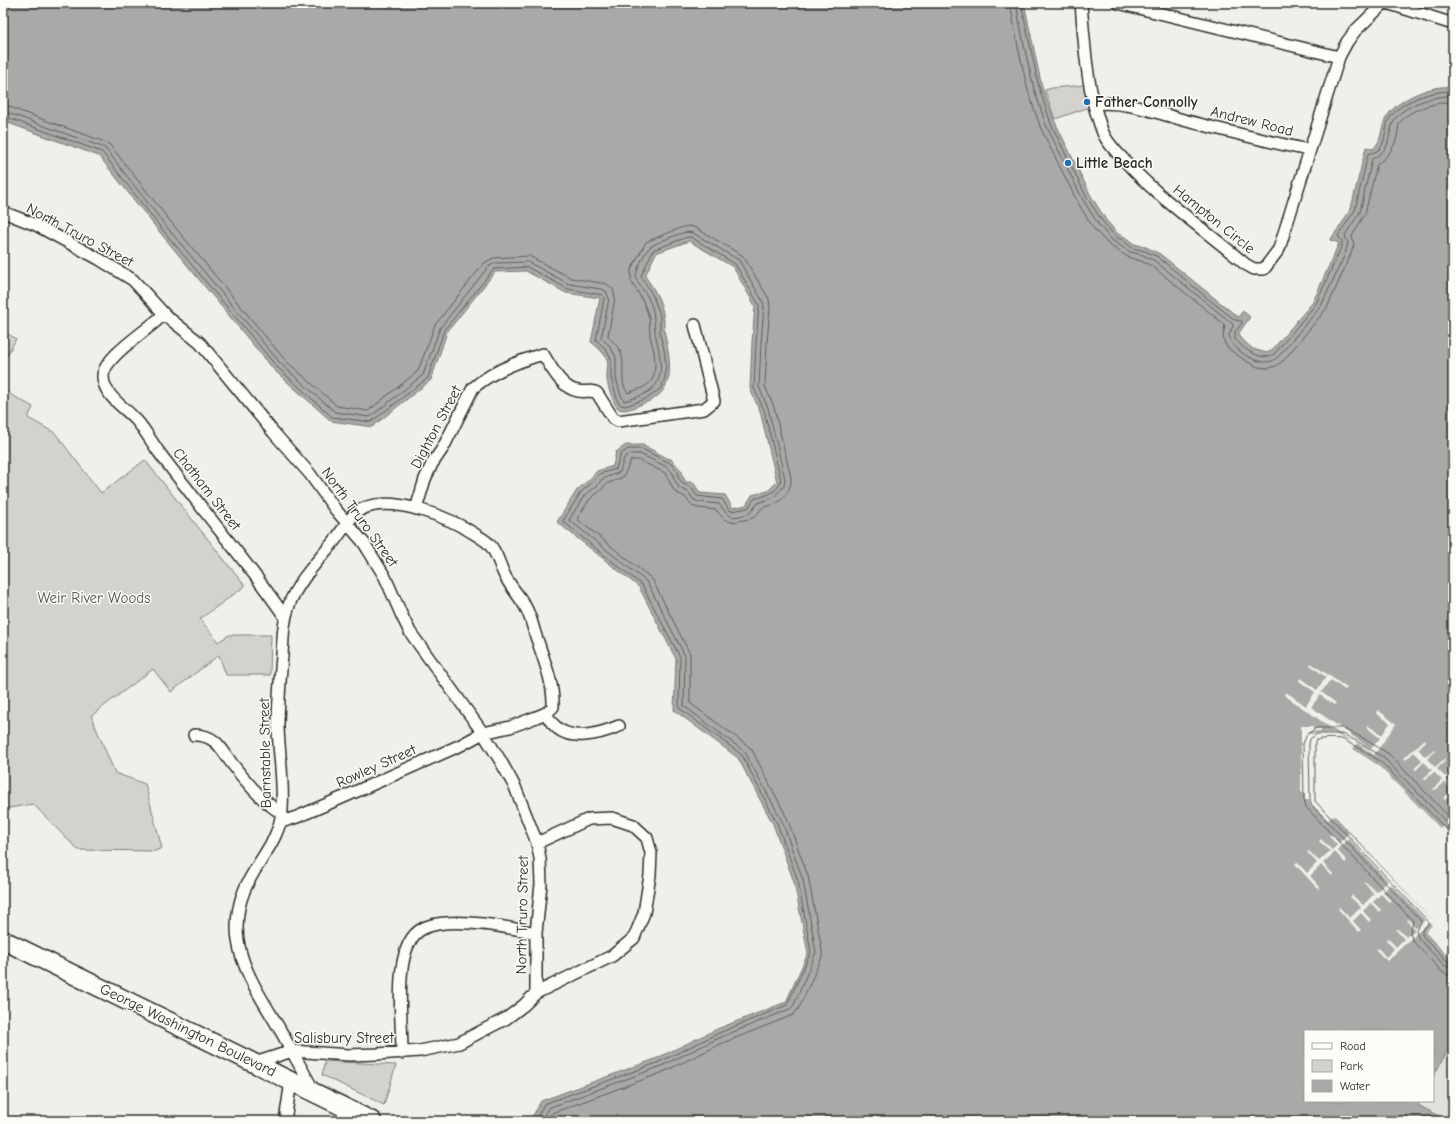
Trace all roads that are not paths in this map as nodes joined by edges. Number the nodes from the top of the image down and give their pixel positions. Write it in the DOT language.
graph roads {
  1 [pos="1081,3"];
  2 [pos="1118,3"];
  3 [pos="1384,3"];
  4 [pos="1387,3"];
  5 [pos="1453,24"];
  6 [pos="1339,57"];
  7 [pos="1094,104"];
  8 [pos="1310,150"];
  9 [pos="3,212"];
  10 [pos="164,314"];
  11 [pos="695,325"];
  12 [pos="416,509"];
  13 [pos="347,524"];
  14 [pos="285,617"];
  15 [pos="546,713"];
  16 [pos="619,726"];
  17 [pos="483,733"];
  18 [pos="194,735"];
  19 [pos="282,818"];
  20 [pos="537,843"];
  21 [pos="536,933"];
  22 [pos="3,940"];
  23 [pos="536,993"];
  24 [pos="292,1051"];
  25 [pos="402,1053"];
  26 [pos="255,1063"];
  27 [pos="291,1081"];
  28 [pos="314,1092"];
  29 [pos="285,1121"];
  30 [pos="372,1121"];
  1 -- 7 [label="street, Hampton Circle"];
  2 -- 6 [label="street"];
  3 -- 6 [label="street, Hampton Circle"];
  4 -- 5 [label="street"];
  6 -- 8 [label="street, Hampton Circle"];
  7 -- 8 [label="street, Andrew Road"];
  7 -- 8 [label="street, Hampton Circle"];
  9 -- 10 [label="street, North Truro Street"];
  10 -- 13 [label="street, North Truro Street"];
  10 -- 14 [label="street, Chatham Street"];
  11 -- 12 [label="street, Dighton Street"];
  12 -- 13 [label="street, Barnstable Street"];
  12 -- 15 [label="street, Barnstable Street"];
  13 -- 14 [label="street, Barnstable Street"];
  13 -- 17 [label="street, North Truro Street"];
  14 -- 19 [label="street, Barnstable Street"];
  15 -- 16 [label="street"];
  15 -- 17 [label="street, Rowley Street"];
  17 -- 19 [label="street, Rowley Street"];
  17 -- 20 [label="street, North Truro Street"];
  18 -- 19 [label="street"];
  19 -- 24 [label="street, Barnstable Street"];
  20 -- 21 [label="street, North Truro Street"];
  20 -- 23 [label="street, Salisbury Street"];
  21 -- 23 [label="street, North Truro Street"];
  21 -- 25 [label="street"];
  22 -- 26 [label="main road, George Washington Boulevard"];
  23 -- 25 [label="street, Salisbury Street"];
  24 -- 25 [label="street, Salisbury Street"];
  24 -- 26 [label="street, Salisbury Street"];
  24 -- 28 [label="street, Barnstable Street"];
  26 -- 27 [label="main road, George Washington Boulevard"];
  27 -- 28 [label="main road, George Washington Boulevard"];
  27 -- 29 [label="street"];
  28 -- 30 [label="main road, George Washington Boulevard"];
}
